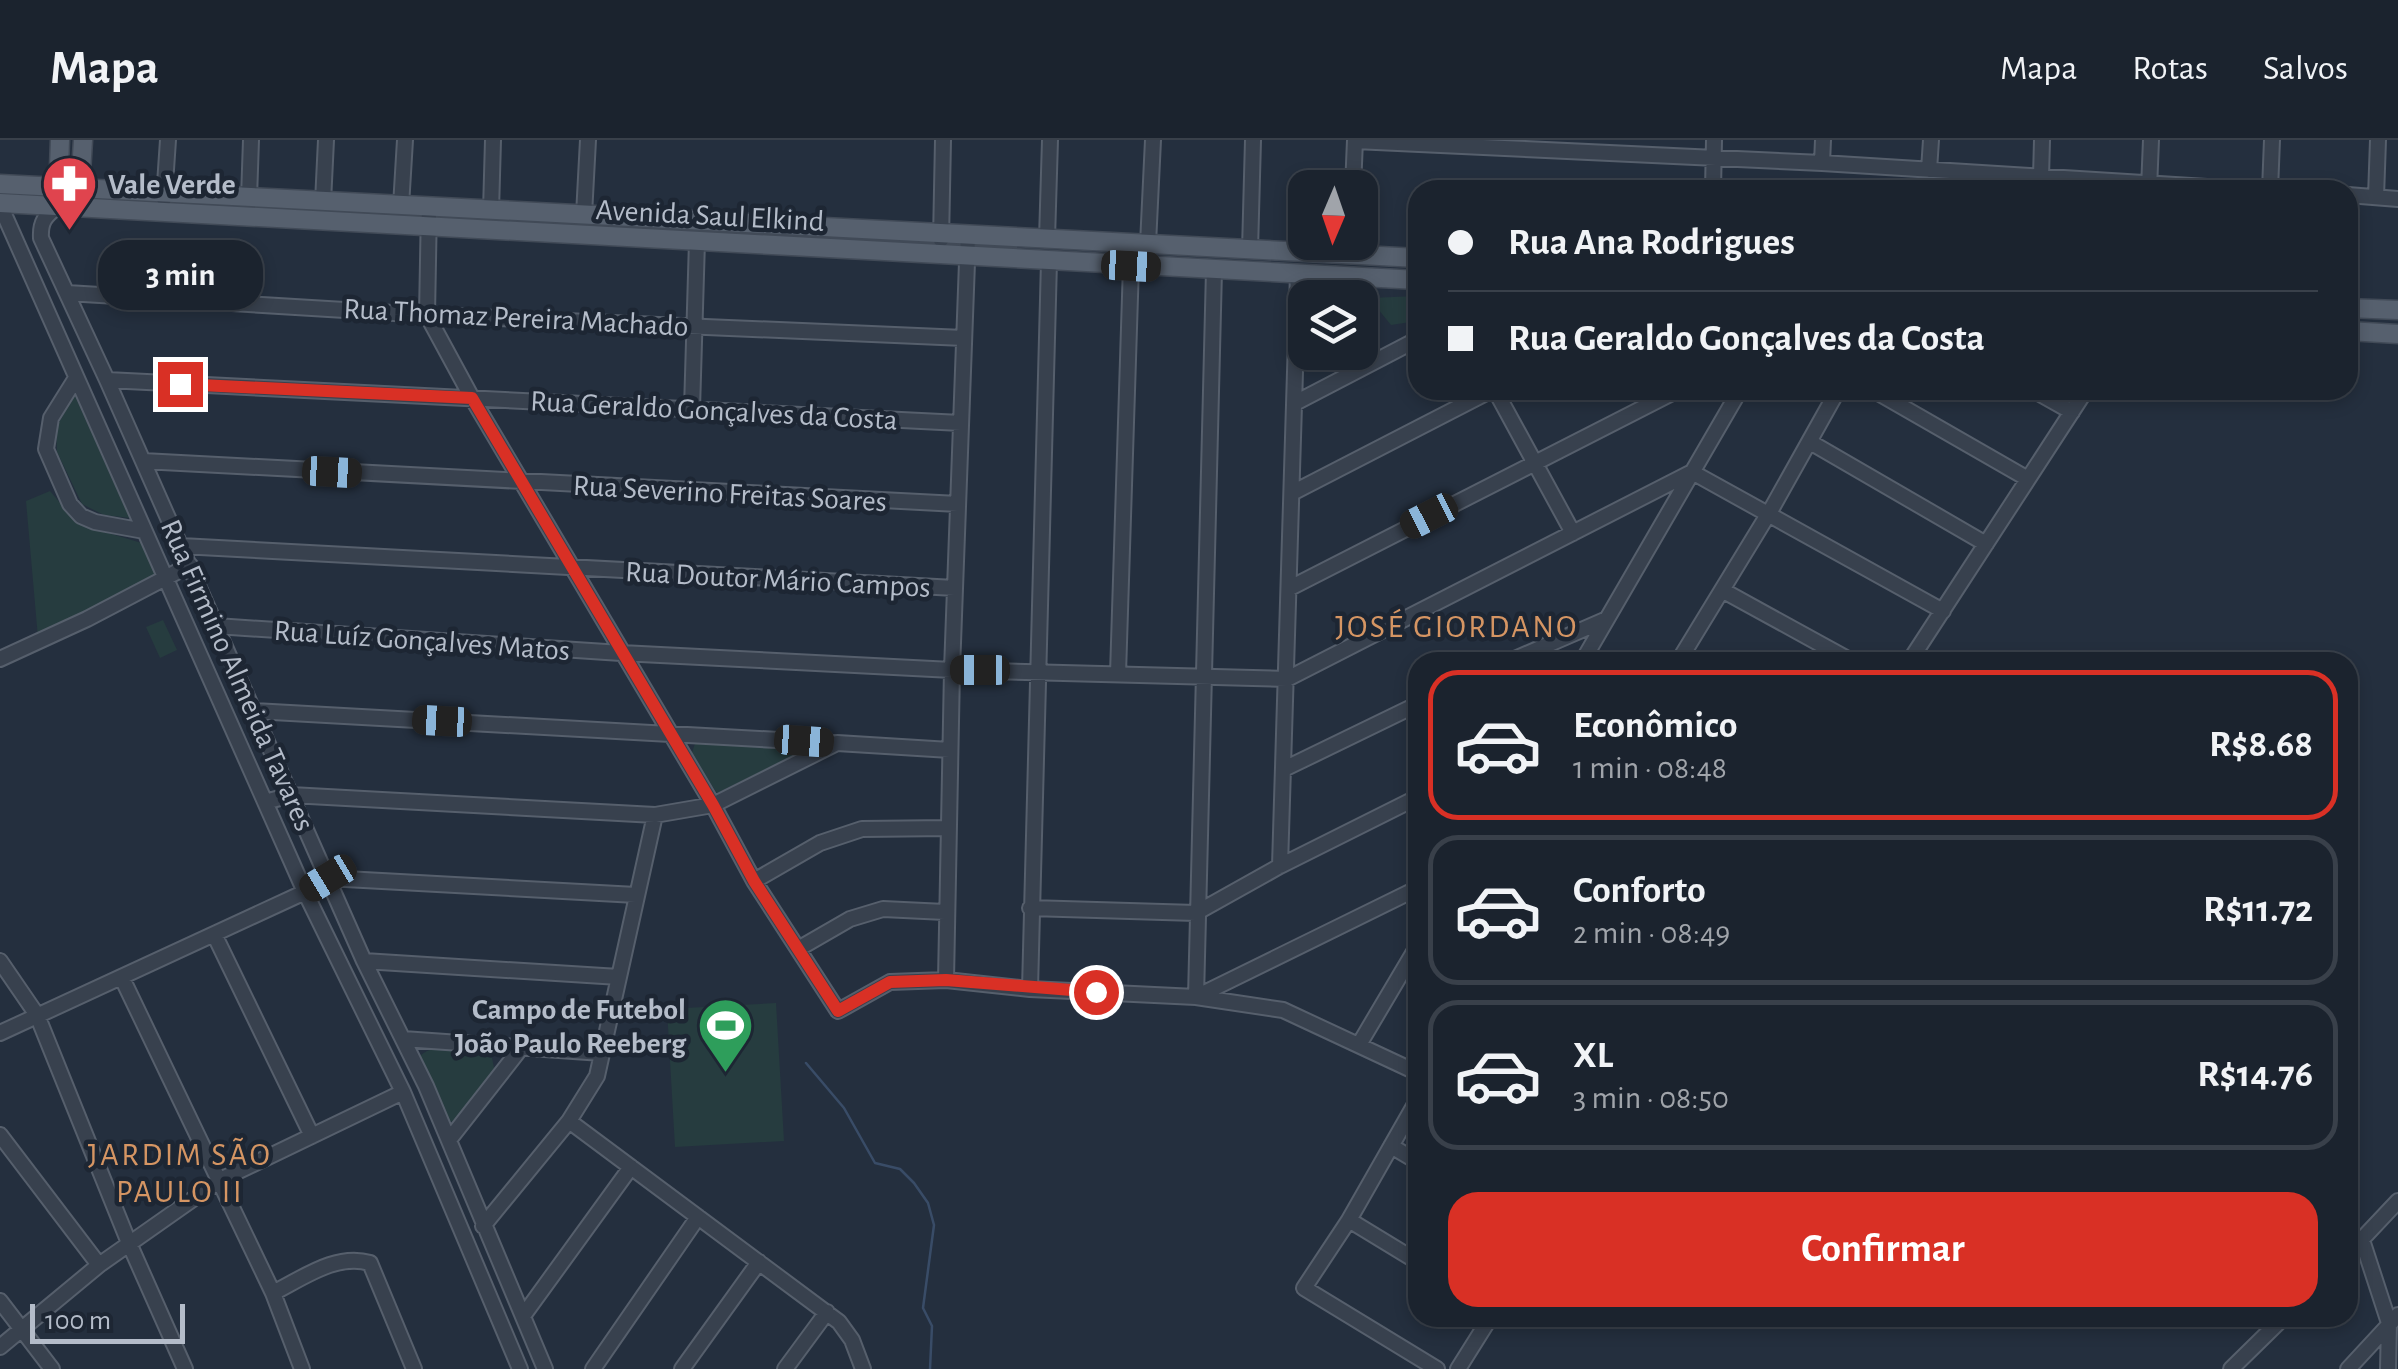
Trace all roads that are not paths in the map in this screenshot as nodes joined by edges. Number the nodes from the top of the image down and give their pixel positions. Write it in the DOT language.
graph roads {
  1 [pos="60,140"];
  2 [pos="83,140"];
  3 [pos="168,140"];
  4 [pos="252,140"];
  5 [pos="326,140"];
  6 [pos="405,140"];
  7 [pos="493,140"];
  8 [pos="588,140"];
  9 [pos="944,140"];
  10 [pos="1050,140"];
  11 [pos="1152,140"];
  12 [pos="1253,140"];
  13 [pos="1355,140"];
  14 [pos="1714,140"];
  15 [pos="1823,140"];
  16 [pos="1931,140"];
  17 [pos="2042,140"];
  18 [pos="2151,140"];
  19 [pos="2272,140"];
  20 [pos="2378,140"];
  21 [pos="1474,144"];
  22 [pos="1592,147"];
  23 [pos="1714,159"];
  24 [pos="1822,163"];
  25 [pos="1354,170"];
  26 [pos="1929,170"];
  27 [pos="2041,177"];
  28 [pos="1713,180"];
  29 [pos="2073,180"];
  30 [pos="2149,180"];
  31 [pos="2270,180"];
  32 [pos="0,184"];
  33 [pos="80,190"];
  34 [pos="2358,196"];
  35 [pos="58,197"];
  36 [pos="2376,197"];
  37 [pos="249,198"];
  38 [pos="2398,200"];
  39 [pos="164,202"];
  40 [pos="323,202"];
  41 [pos="0,204"];
  42 [pos="401,206"];
  43 [pos="491,210"];
  44 [pos="584,216"];
  45 [pos="430,217"];
  46 [pos="618,217"];
  47 [pos="941,234"];
  48 [pos="968,235"];
  49 [pos="616,237"];
  50 [pos="1046,239"];
  51 [pos="697,241"];
  52 [pos="1148,244"];
  53 [pos="1250,250"];
  54 [pos="1288,250"];
  55 [pos="1378,253"];
  56 [pos="940,256"];
  57 [pos="967,257"];
  58 [pos="1408,257"];
  59 [pos="1048,261"];
  60 [pos="1131,266"];
  61 [pos="1214,270"];
  62 [pos="1298,273"];
  63 [pos="1408,279"];
  64 [pos="68,292"];
  65 [pos="2358,308"];
  66 [pos="2398,310"];
  67 [pos="427,315"];
  68 [pos="695,326"];
  69 [pos="2358,332"];
  70 [pos="2398,334"];
  71 [pos="964,338"];
  72 [pos="1408,344"];
  73 [pos="76,378"];
  74 [pos="107,380"];
  75 [pos="472,398"];
  76 [pos="1474,400"];
  77 [pos="1499,400"];
  78 [pos="1658,400"];
  79 [pos="1734,400"];
  80 [pos="1833,400"];
  81 [pos="1890,400"];
  82 [pos="2051,400"];
  83 [pos="2080,400"];
  84 [pos="1297,402"];
  85 [pos="692,409"];
  86 [pos="2072,412"];
  87 [pos="961,422"];
  88 [pos="1810,442"];
  89 [pos="143,461"];
  90 [pos="1533,462"];
  91 [pos="1692,472"];
  92 [pos="2028,479"];
  93 [pos="522,483"];
  94 [pos="1294,492"];
  95 [pos="958,504"];
  96 [pos="1767,516"];
  97 [pos="144,530"];
  98 [pos="1573,533"];
  99 [pos="1986,544"];
  100 [pos="181,546"];
  101 [pos="190,565"];
  102 [pos="572,569"];
  103 [pos="165,578"];
  104 [pos="955,588"];
  105 [pos="1290,588"];
  106 [pos="1722,590"];
  107 [pos="1942,611"];
  108 [pos="1607,618"];
  109 [pos="216,626"];
  110 [pos="1530,652"];
  111 [pos="1588,652"];
  112 [pos="1689,652"];
  113 [pos="1835,652"];
  114 [pos="1916,652"];
  115 [pos="621,653"];
  116 [pos="0,659"];
  117 [pos="952,670"];
  118 [pos="1037,670"];
  119 [pos="1118,674"];
  120 [pos="1202,677"];
  121 [pos="1287,679"];
  122 [pos="1408,709"];
  123 [pos="254,711"];
  124 [pos="668,733"];
  125 [pos="836,743"];
  126 [pos="950,750"];
  127 [pos="1284,769"];
  128 [pos="291,795"];
  129 [pos="266,802"];
  130 [pos="1408,803"];
  131 [pos="713,805"];
  132 [pos="655,815"];
  133 [pos="948,828"];
  134 [pos="1280,866"];
  135 [pos="328,878"];
  136 [pos="754,881"];
  137 [pos="305,892"];
  138 [pos="1408,893"];
  139 [pos="636,894"];
  140 [pos="1030,908"];
  141 [pos="946,912"];
  142 [pos="1196,913"];
  143 [pos="214,934"];
  144 [pos="798,948"];
  145 [pos="1408,961"];
  146 [pos="0,962"];
  147 [pos="364,962"];
  148 [pos="619,976"];
  149 [pos="122,978"];
  150 [pos="946,980"];
  151 [pos="1030,989"];
  152 [pos="1196,997"];
  153 [pos="37,1015"];
  154 [pos="0,1033"];
  155 [pos="403,1038"];
  156 [pos="1360,1044"];
  157 [pos="521,1048"];
  158 [pos="602,1052"];
  159 [pos="1408,1068"];
  160 [pos="403,1092"];
  161 [pos="1408,1116"];
  162 [pos="569,1121"];
  163 [pos="0,1134"];
  164 [pos="312,1136"];
  165 [pos="449,1140"];
  166 [pos="1391,1146"];
  167 [pos="1408,1156"];
  168 [pos="631,1167"];
  169 [pos="220,1180"];
  170 [pos="2398,1201"];
  171 [pos="698,1217"];
  172 [pos="1349,1220"];
  173 [pos="483,1226"];
  174 [pos="2362,1240"];
  175 [pos="129,1243"];
  176 [pos="2358,1244"];
  177 [pos="1408,1256"];
  178 [pos="760,1262"];
  179 [pos="98,1264"];
  180 [pos="273,1293"];
  181 [pos="0,1302"];
  182 [pos="827,1312"];
  183 [pos="523,1316"];
  184 [pos="2394,1319"];
  185 [pos="1484,1327"];
  186 [pos="2275,1327"];
  187 [pos="22,1330"];
  188 [pos="0,1347"];
  189 [pos="52,1369"];
  190 [pos="185,1369"];
  191 [pos="302,1369"];
  192 [pos="414,1369"];
  193 [pos="520,1369"];
  194 [pos="545,1369"];
  195 [pos="594,1369"];
  196 [pos="682,1369"];
  197 [pos="786,1369"];
  198 [pos="863,1369"];
  199 [pos="1437,1369"];
  200 [pos="1458,1369"];
  201 [pos="2232,1369"];
  202 [pos="2348,1369"];
  203 [pos="2388,1369"];
  1 -- 35 [label="main road"];
  2 -- 33 [label="main road"];
  3 -- 39 [label="street"];
  4 -- 37 [label="street"];
  5 -- 40 [label="street"];
  6 -- 42 [label="street"];
  7 -- 43 [label="street"];
  8 -- 44 [label="street"];
  9 -- 47 [label="street"];
  10 -- 50 [label="street"];
  11 -- 52 [label="street"];
  12 -- 53 [label="street"];
  13 -- 21 [label="street"];
  13 -- 25 [label="street"];
  14 -- 23 [label="street"];
  15 -- 24 [label="street"];
  16 -- 26 [label="street"];
  17 -- 27 [label="street"];
  18 -- 30 [label="street"];
  19 -- 31 [label="street"];
  20 -- 36 [label="street"];
  21 -- 22 [label="street"];
  22 -- 23 [label="street"];
  23 -- 24 [label="street"];
  23 -- 28 [label="street"];
  24 -- 26 [label="street"];
  26 -- 27 [label="street"];
  27 -- 29 [label="street"];
  32 -- 35 [label="main road, Avenida Saul Elkind"];
  33 -- 35 [label="main road"];
  33 -- 39 [label="main road, Avenida Saul Elkind"];
  34 -- 36 [label="street"];
  35 -- 39 [label="main road, Avenida Saul Elkind"];
  35 -- 41 [label="main road, Avenida Saul Elkind"];
  35 -- 64 [label="street, Rua Firmino Almeida Tavares"];
  36 -- 38 [label="street"];
  37 -- 39 [label="main road, Avenida Saul Elkind"];
  37 -- 40 [label="main road, Avenida Saul Elkind"];
  39 -- 45 [label="main road, Avenida Saul Elkind"];
  40 -- 42 [label="main road, Avenida Saul Elkind"];
  41 -- 73 [label="street, Rua Firmino Almeida Tavares"];
  42 -- 45 [label="main road, Avenida Saul Elkind"];
  43 -- 44 [label="main road, Avenida Saul Elkind"];
  43 -- 45 [label="main road, Avenida Saul Elkind"];
  44 -- 46 [label="main road, Avenida Saul Elkind"];
  45 -- 49 [label="main road, Avenida Saul Elkind"];
  45 -- 67 [label="street"];
  46 -- 47 [label="main road, Avenida Saul Elkind"];
  46 -- 49 [label="main road"];
  47 -- 48 [label="main road, Avenida Saul Elkind"];
  47 -- 56 [label="street"];
  48 -- 50 [label="main road, Avenida Saul Elkind"];
  48 -- 57 [label="street"];
  49 -- 51 [label="main road, Avenida Saul Elkind"];
  50 -- 52 [label="main road, Avenida Saul Elkind"];
  51 -- 56 [label="main road, Avenida Saul Elkind"];
  51 -- 68 [label="street"];
  52 -- 53 [label="main road, Avenida Saul Elkind"];
  53 -- 54 [label="main road, Avenida Saul Elkind"];
  55 -- 58 [label="main road, Avenida Saul Elkind"];
  56 -- 57 [label="main road, Avenida Saul Elkind"];
  57 -- 59 [label="main road, Avenida Saul Elkind"];
  57 -- 71 [label="street"];
  59 -- 60 [label="main road, Avenida Saul Elkind"];
  59 -- 118 [label="street"];
  60 -- 61 [label="main road, Avenida Saul Elkind"];
  60 -- 119 [label="street"];
  61 -- 62 [label="main road, Avenida Saul Elkind"];
  61 -- 120 [label="street"];
  62 -- 63 [label="main road, Avenida Saul Elkind"];
  62 -- 84 [label="street"];
  64 -- 67 [label="street, Rua Thomaz Pereira Machado"];
  64 -- 74 [label="street, Rua Firmino Almeida Tavares"];
  65 -- 66 [label="main road"];
  67 -- 68 [label="street, Rua Thomaz Pereira Machado"];
  67 -- 75 [label="street"];
  68 -- 71 [label="street, Rua Thomaz Pereira Machado"];
  68 -- 85 [label="street"];
  69 -- 70 [label="main road"];
  71 -- 87 [label="street"];
  72 -- 84 [label="street"];
  73 -- 97 [label="street, Rua Firmino Almeida Tavares"];
  73 -- 97 [label="street"];
  74 -- 75 [label="street, Rua Geraldo Gonçalves da Costa"];
  74 -- 89 [label="street, Rua Firmino Almeida Tavares"];
  75 -- 85 [label="street, Rua Geraldo Gonçalves da Costa"];
  75 -- 93 [label="street"];
  76 -- 94 [label="street"];
  77 -- 90 [label="street"];
  78 -- 90 [label="street"];
  79 -- 91 [label="street"];
  80 -- 88 [label="street"];
  81 -- 92 [label="street"];
  82 -- 86 [label="street"];
  83 -- 86 [label="street"];
  84 -- 94 [label="street"];
  85 -- 87 [label="street, Rua Geraldo Gonçalves da Costa"];
  86 -- 92 [label="street"];
  87 -- 95 [label="street"];
  88 -- 96 [label="street"];
  88 -- 99 [label="street"];
  89 -- 93 [label="street, Rua Severino Freitas Soares"];
  89 -- 100 [label="street, Rua Firmino Almeida Tavares"];
  90 -- 98 [label="street"];
  90 -- 105 [label="street"];
  91 -- 96 [label="street"];
  91 -- 98 [label="street"];
  91 -- 108 [label="street"];
  92 -- 99 [label="street"];
  93 -- 95 [label="street, Rua Severino Freitas Soares"];
  93 -- 102 [label="street"];
  94 -- 105 [label="street"];
  95 -- 104 [label="street"];
  96 -- 106 [label="street"];
  96 -- 107 [label="street"];
  97 -- 103 [label="street, Rua Firmino Almeida Tavares"];
  98 -- 121 [label="street"];
  99 -- 107 [label="street"];
  100 -- 101 [label="street, Rua Firmino Almeida Tavares"];
  100 -- 102 [label="street, Rua Doutor Mário Campos"];
  101 -- 103 [label="street"];
  101 -- 109 [label="street, Rua Firmino Almeida Tavares"];
  102 -- 104 [label="street, Rua Doutor Mário Campos"];
  102 -- 115 [label="street"];
  103 -- 116 [label="street"];
  103 -- 129 [label="street, Rua Firmino Almeida Tavares"];
  104 -- 117 [label="street"];
  105 -- 121 [label="street"];
  106 -- 112 [label="street"];
  106 -- 113 [label="street"];
  107 -- 114 [label="street"];
  108 -- 110 [label="street"];
  108 -- 111 [label="street"];
  109 -- 115 [label="street, Rua Luíz Gonçalves Matos"];
  109 -- 123 [label="street, Rua Firmino Almeida Tavares"];
  115 -- 117 [label="street, Rua Luíz Gonçalves Matos"];
  115 -- 124 [label="street"];
  117 -- 118 [label="street, Rua Luíz Gonçalves Matos"];
  117 -- 126 [label="street"];
  118 -- 119 [label="street, Rua Luíz Gonçalves Matos"];
  118 -- 140 [label="street"];
  119 -- 120 [label="street, Rua Luíz Gonçalves Matos"];
  120 -- 121 [label="street, Rua Luíz Gonçalves Matos"];
  120 -- 142 [label="street"];
  121 -- 127 [label="street"];
  122 -- 127 [label="street"];
  123 -- 124 [label="street"];
  123 -- 128 [label="street, Rua Firmino Almeida Tavares"];
  124 -- 125 [label="street"];
  124 -- 131 [label="street"];
  125 -- 126 [label="street"];
  125 -- 131 [label="street"];
  126 -- 133 [label="street"];
  127 -- 134 [label="street"];
  128 -- 129 [label="street"];
  128 -- 132 [label="street"];
  128 -- 135 [label="street, Rua Firmino Almeida Tavares"];
  129 -- 137 [label="street, Rua Firmino Almeida Tavares"];
  130 -- 134 [label="street"];
  131 -- 132 [label="street"];
  131 -- 136 [label="street"];
  132 -- 139 [label="street"];
  133 -- 136 [label="street"];
  133 -- 141 [label="street"];
  134 -- 142 [label="street"];
  135 -- 137 [label="street"];
  135 -- 139 [label="street"];
  135 -- 147 [label="street, Rua Firmino Almeida Tavares"];
  136 -- 144 [label="street"];
  137 -- 143 [label="street"];
  137 -- 160 [label="street, Rua Firmino Almeida Tavares"];
  138 -- 152 [label="street"];
  139 -- 148 [label="street"];
  140 -- 142 [label="street"];
  140 -- 151 [label="street"];
  141 -- 144 [label="street"];
  141 -- 150 [label="street"];
  142 -- 152 [label="street"];
  143 -- 149 [label="street"];
  143 -- 164 [label="street"];
  144 -- 150 [label="street"];
  145 -- 156 [label="street"];
  146 -- 153 [label="street"];
  147 -- 148 [label="street"];
  147 -- 155 [label="street, Rua Firmino Almeida Tavares"];
  148 -- 158 [label="street"];
  149 -- 153 [label="street"];
  149 -- 169 [label="street"];
  150 -- 151 [label="street"];
  151 -- 152 [label="street"];
  152 -- 156 [label="street"];
  153 -- 154 [label="street"];
  153 -- 175 [label="street"];
  155 -- 157 [label="street"];
  155 -- 165 [label="street, Rua Firmino Almeida Tavares"];
  156 -- 159 [label="street"];
  157 -- 158 [label="street"];
  157 -- 165 [label="street"];
  158 -- 162 [label="street"];
  160 -- 164 [label="street"];
  160 -- 193 [label="street, Rua Firmino Almeida Tavares"];
  161 -- 166 [label="street"];
  162 -- 168 [label="street"];
  162 -- 173 [label="street"];
  163 -- 179 [label="street"];
  164 -- 169 [label="street"];
  165 -- 173 [label="street, Rua Firmino Almeida Tavares"];
  166 -- 167 [label="street"];
  166 -- 172 [label="street"];
  168 -- 171 [label="street"];
  168 -- 183 [label="street"];
  169 -- 175 [label="street"];
  169 -- 180 [label="street"];
  170 -- 174 [label="street"];
  171 -- 178 [label="street"];
  171 -- 195 [label="street"];
  172 -- 177 [label="street"];
  172 -- 199 [label="street"];
  173 -- 183 [label="street, Rua Firmino Almeida Tavares"];
  174 -- 176 [label="street"];
  174 -- 184 [label="street"];
  175 -- 179 [label="street"];
  175 -- 190 [label="street"];
  178 -- 182 [label="street"];
  178 -- 196 [label="street"];
  179 -- 187 [label="street"];
  180 -- 191 [label="street"];
  180 -- 192 [label="street"];
  181 -- 187 [label="street"];
  182 -- 197 [label="street"];
  182 -- 198 [label="street"];
  183 -- 194 [label="street, Rua Firmino Almeida Tavares"];
  184 -- 202 [label="street"];
  184 -- 203 [label="street"];
  185 -- 200 [label="street"];
  186 -- 201 [label="street"];
  187 -- 188 [label="street"];
  187 -- 189 [label="street"];
}
